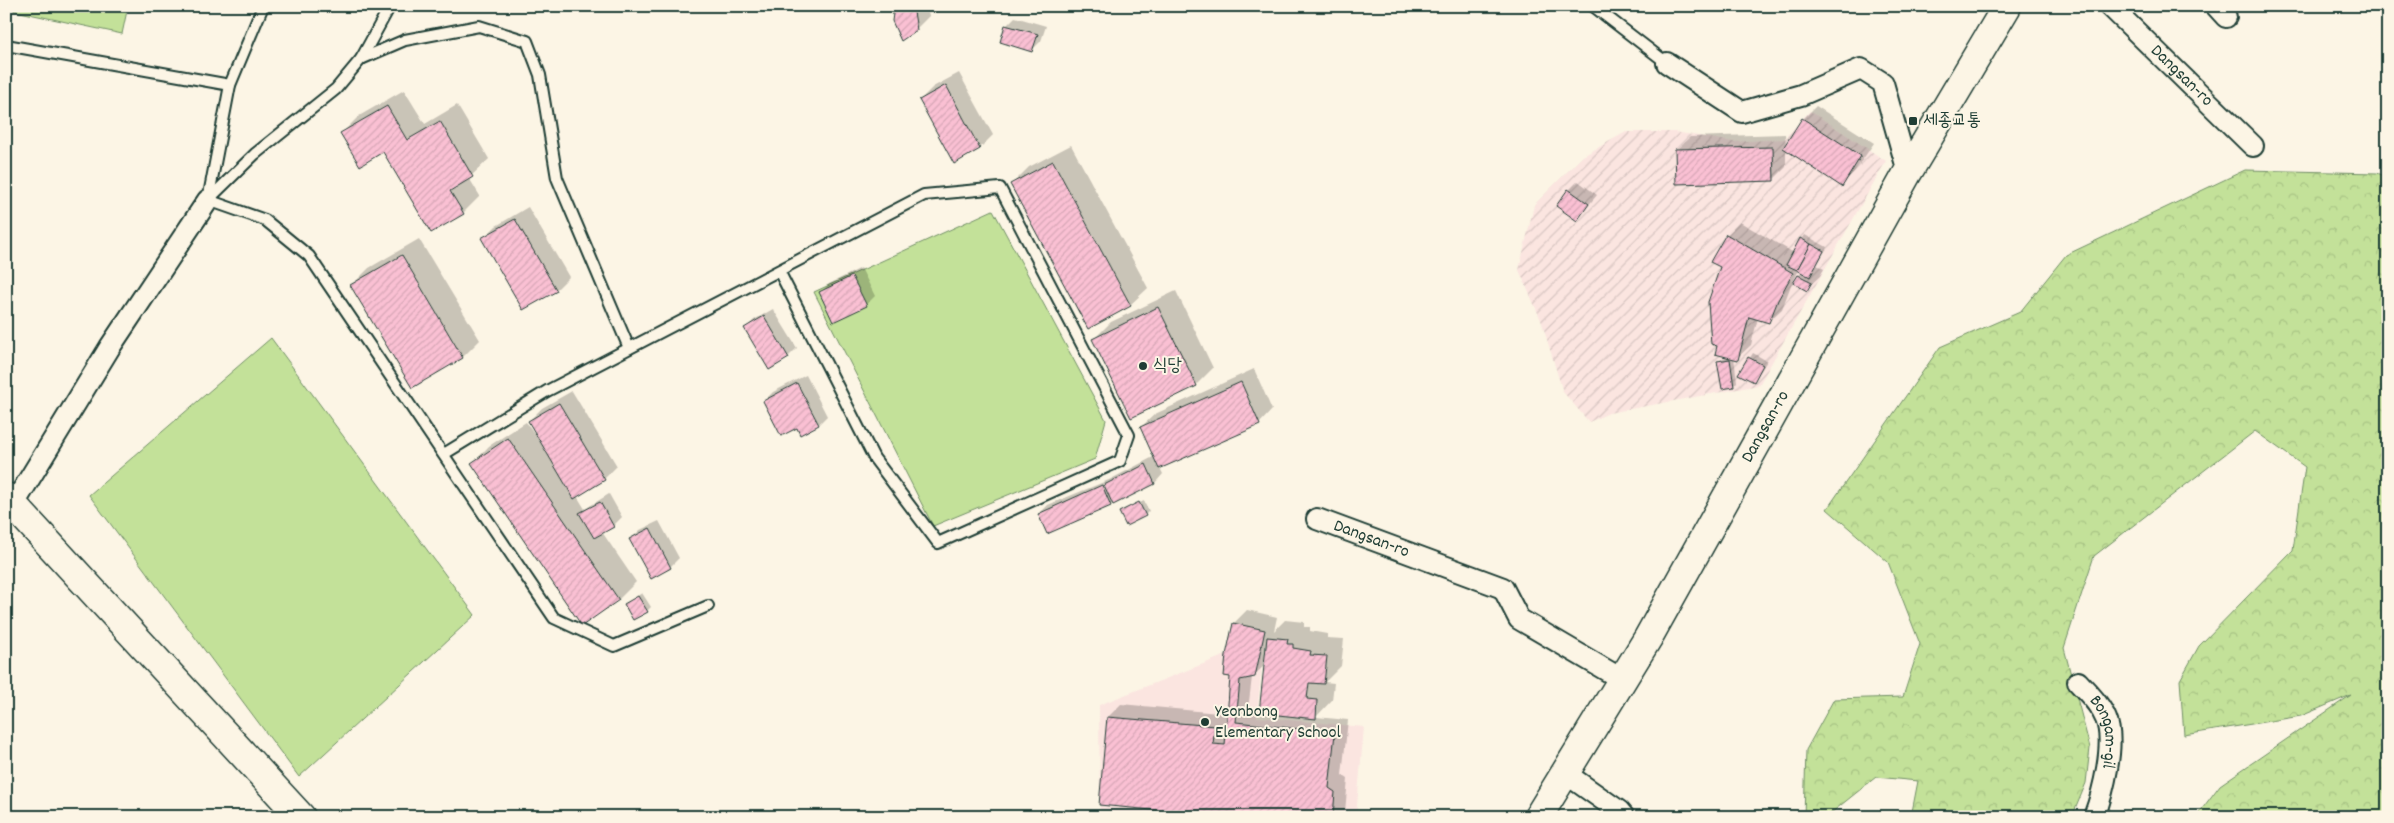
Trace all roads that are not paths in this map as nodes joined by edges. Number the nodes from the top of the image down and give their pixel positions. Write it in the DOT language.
graph roads {
  1 [pos="263,6"];
  2 [pos="390,6"];
  3 [pos="1593,6"];
  4 [pos="2008,6"];
  5 [pos="2110,6"];
  6 [pos="6,45"];
  7 [pos="361,59"];
  8 [pos="1667,63"];
  9 [pos="230,85"];
  10 [pos="2253,146"];
  11 [pos="1908,172"];
  12 [pos="208,200"];
  13 [pos="779,270"];
  14 [pos="629,348"];
  15 [pos="444,454"];
  16 [pos="10,500"];
  17 [pos="1318,519"];
  18 [pos="708,606"];
  19 [pos="1623,680"];
  20 [pos="2078,682"];
  21 [pos="1565,773"];
  22 [pos="301,817"];
  23 [pos="1538,817"];
  24 [pos="1624,817"];
  25 [pos="2094,817"];
  1 -- 9 [label="lane"];
  2 -- 7 [label="lane"];
  3 -- 8 [label="lane"];
  4 -- 11 [label="main road, Dangsan-ro"];
  5 -- 10 [label="street, Dangsan-ro"];
  6 -- 9 [label="lane"];
  7 -- 12 [label="lane"];
  7 -- 14 [label="lane"];
  8 -- 11 [label="street"];
  9 -- 12 [label="lane"];
  11 -- 19 [label="main road, Dangsan-ro"];
  12 -- 15 [label="lane"];
  12 -- 16 [label="street"];
  13 -- 13 [label="lane"];
  13 -- 14 [label="lane"];
  14 -- 15 [label="lane"];
  15 -- 18 [label="lane"];
  16 -- 22 [label="main road"];
  17 -- 19 [label="street, Dangsan-ro"];
  19 -- 21 [label="main road, Dangsan-ro"];
  20 -- 25 [label="street, Bongam-gil"];
  21 -- 23 [label="main road, Dangsan-ro"];
  21 -- 24 [label="street"];
}
